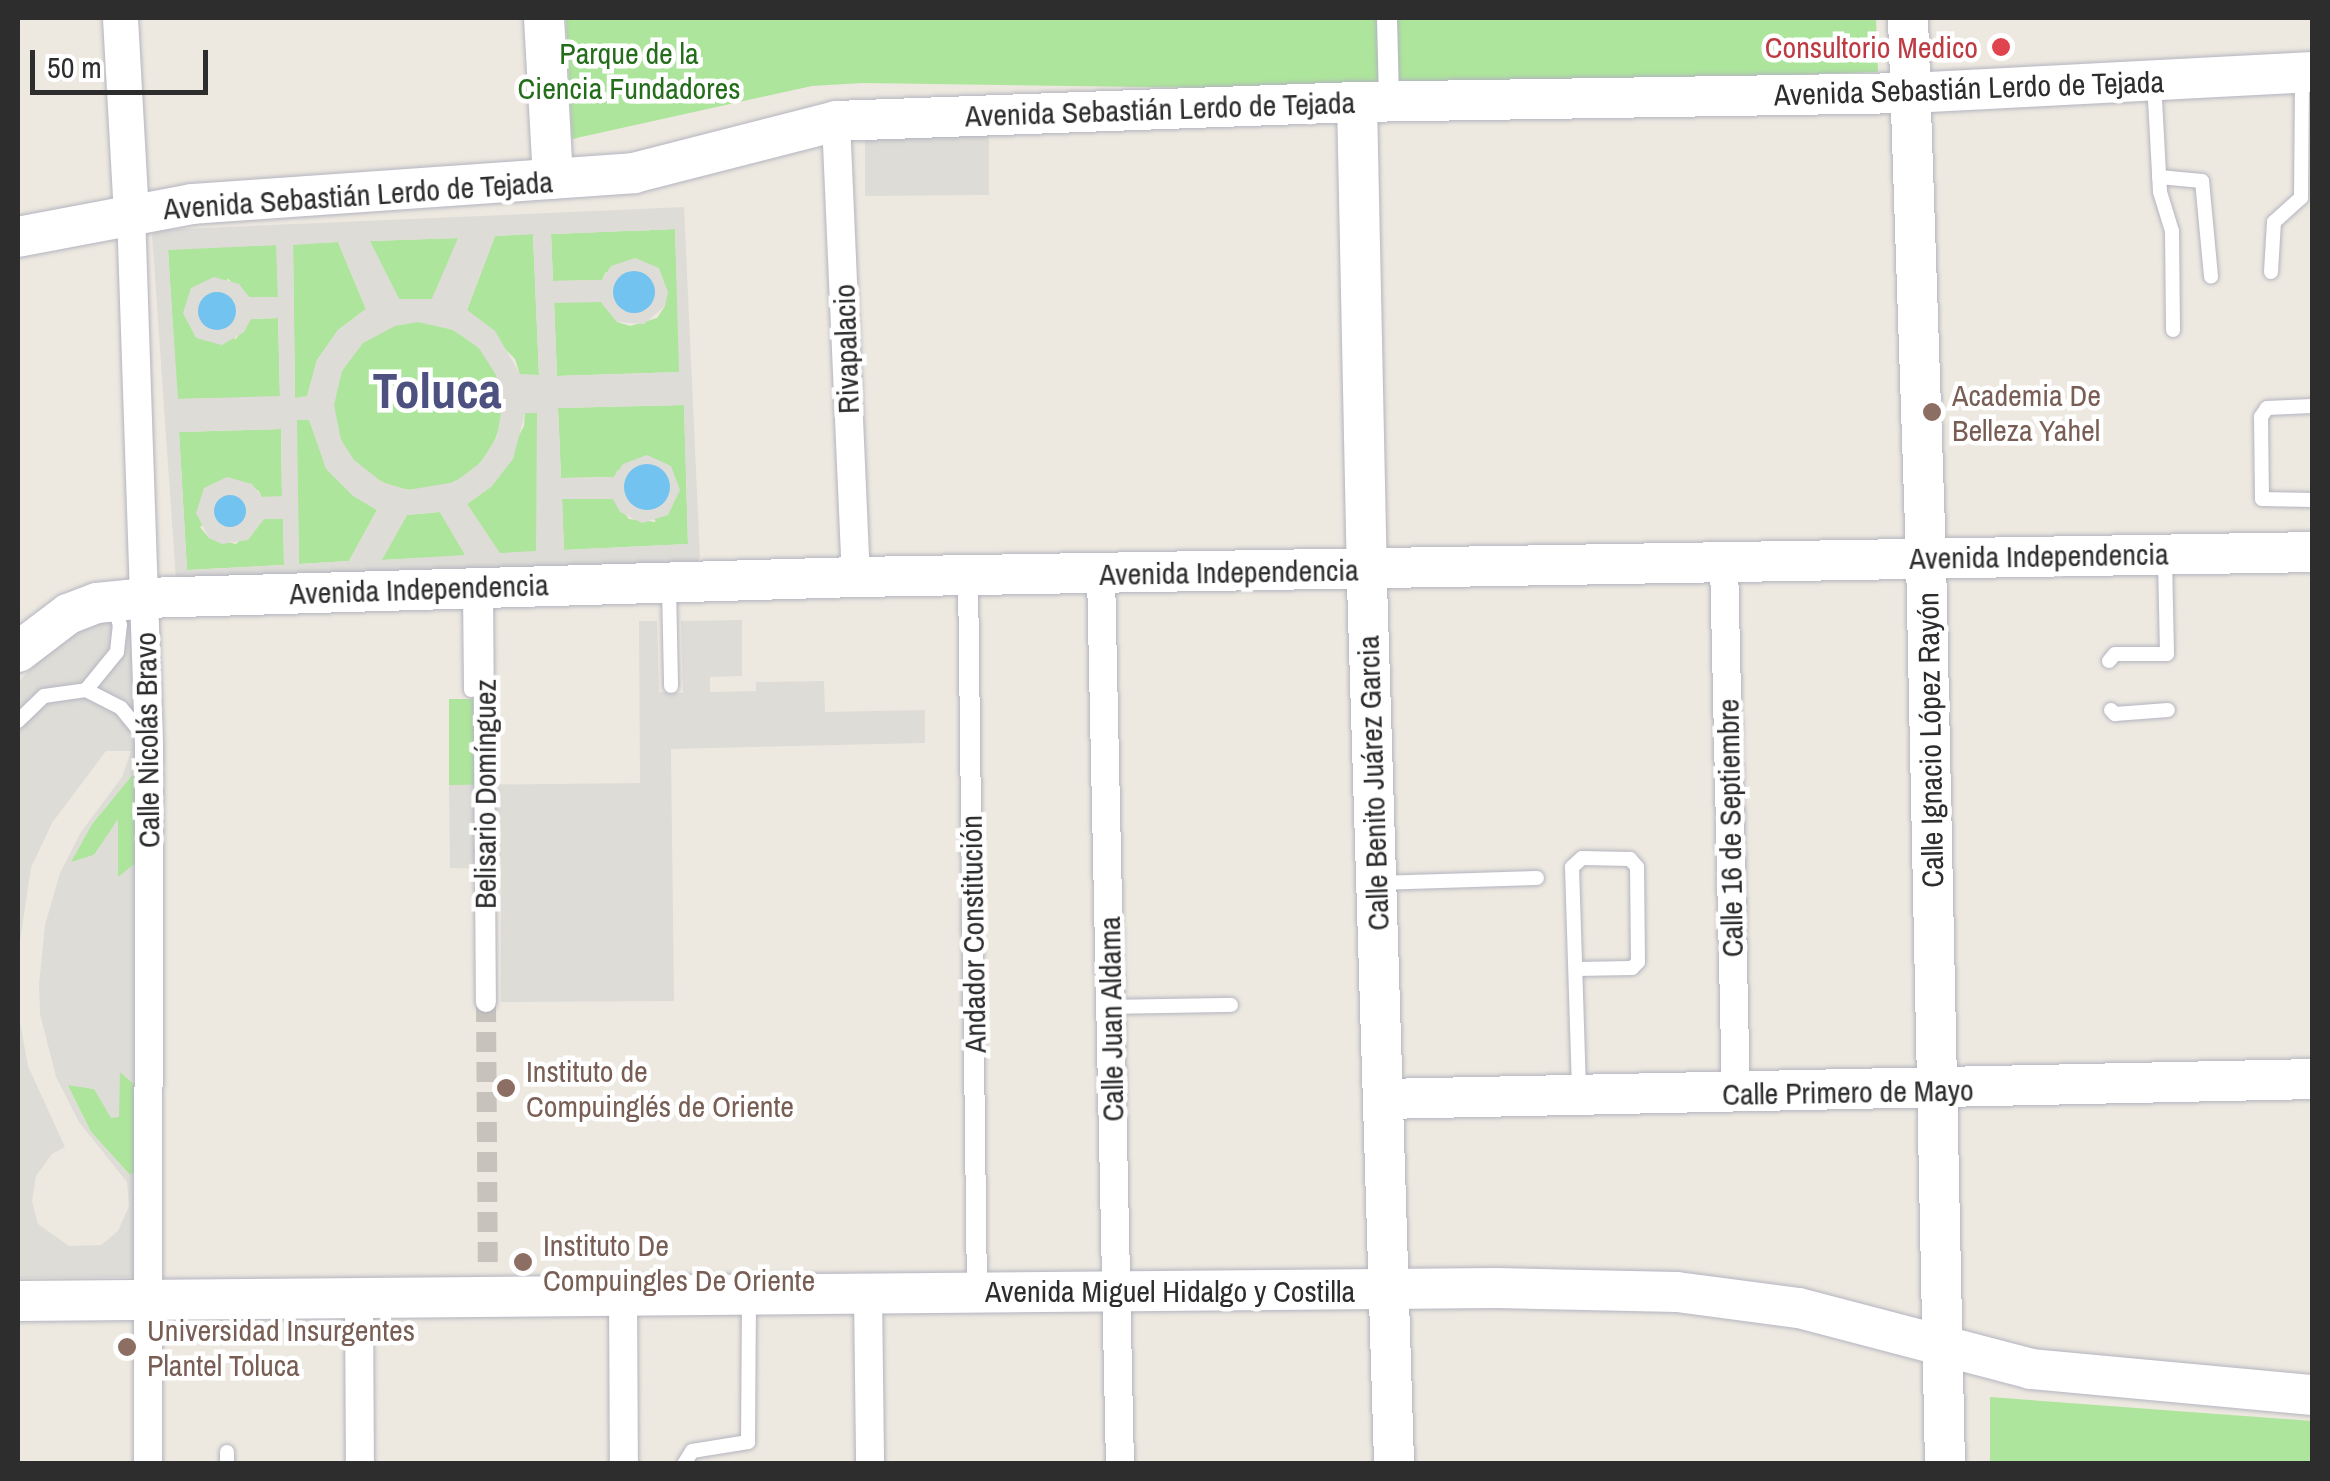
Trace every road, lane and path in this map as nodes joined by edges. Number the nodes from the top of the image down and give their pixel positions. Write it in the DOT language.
graph roads {
  1 [pos="120,18"];
  2 [pos="544,18"];
  3 [pos="1387,18"];
  4 [pos="1908,18"];
  5 [pos="2307,72"];
  6 [pos="2154,80"];
  7 [pos="1911,93"];
  8 [pos="1373,102"];
  9 [pos="836,121"];
  10 [pos="2159,177"];
  11 [pos="553,180"];
  12 [pos="131,214"];
  13 [pos="18,237"];
  14 [pos="2272,272"];
  15 [pos="2211,277"];
  16 [pos="2173,330"];
  17 [pos="2312,406"];
  18 [pos="2312,500"];
  19 [pos="2312,552"];
  20 [pos="2164,554"];
  21 [pos="1926,558"];
  22 [pos="1724,562"];
  23 [pos="1366,569"];
  24 [pos="1101,574"];
  25 [pos="968,576"];
  26 [pos="856,577"];
  27 [pos="669,582"];
  28 [pos="477,586"];
  29 [pos="128,599"];
  30 [pos="18,652"];
  31 [pos="2109,660"];
  32 [pos="671,686"];
  33 [pos="86,690"];
  34 [pos="472,690"];
  35 [pos="2110,710"];
  36 [pos="2168,710"];
  37 [pos="18,721"];
  38 [pos="149,744"];
  39 [pos="1537,878"];
  40 [pos="1376,883"];
  41 [pos="1576,969"];
  42 [pos="486,1002"];
  43 [pos="1231,1005"];
  44 [pos="1112,1007"];
  45 [pos="2312,1079"];
  46 [pos="1937,1091"];
  47 [pos="1736,1095"];
  48 [pos="1579,1097"];
  49 [pos="1384,1100"];
  50 [pos="1390,1290"];
  51 [pos="1116,1291"];
  52 [pos="868,1292"];
  53 [pos="978,1292"];
  54 [pos="749,1293"];
  55 [pos="622,1294"];
  56 [pos="151,1296"];
  57 [pos="358,1296"];
  58 [pos="18,1301"];
  59 [pos="1944,1350"];
  60 [pos="2312,1395"];
  61 [pos="148,1464"];
  62 [pos="360,1464"];
  63 [pos="624,1464"];
  64 [pos="684,1464"];
  65 [pos="870,1464"];
  66 [pos="1120,1464"];
  67 [pos="1394,1464"];
  68 [pos="1945,1464"];
  1 -- 12 [label="street, Calle Nicolás Bravo"];
  2 -- 11 [label="main road"];
  3 -- 8 [label="street"];
  4 -- 7 [label="main road, Calle Ignacio López Rayón"];
  5 -- 6 [label="main road, Avenida Sebastián Lerdo de Tejada"];
  5 -- 14 [label="lane"];
  6 -- 7 [label="main road, Avenida Sebastián Lerdo de Tejada"];
  6 -- 10 [label="lane"];
  7 -- 8 [label="main road, Avenida Sebastián Lerdo de Tejada"];
  7 -- 21 [label="main road, Calle Ignacio López Rayón"];
  8 -- 9 [label="main road, Avenida Sebastián Lerdo de Tejada"];
  8 -- 23 [label="main road, Calle Benito Juárez Garcia"];
  9 -- 11 [label="main road, Avenida Sebastián Lerdo de Tejada"];
  9 -- 26 [label="street, Rivapalacio"];
  10 -- 15 [label="lane"];
  10 -- 16 [label="lane"];
  11 -- 12 [label="main road, Avenida Sebastián Lerdo de Tejada"];
  12 -- 13 [label="main road, Avenida Sebastián Lerdo de Tejada"];
  12 -- 29 [label="street, Calle Nicolás Bravo"];
  17 -- 18 [label="lane"];
  19 -- 20 [label="main road, Avenida Independencia"];
  20 -- 21 [label="main road, Avenida Independencia"];
  20 -- 31 [label="lane"];
  21 -- 22 [label="main road, Avenida Independencia"];
  21 -- 46 [label="main road, Calle Ignacio López Rayón"];
  22 -- 23 [label="main road, Avenida Independencia"];
  22 -- 47 [label="street, Calle 16 de Septiembre"];
  23 -- 24 [label="main road, Avenida Independencia"];
  23 -- 40 [label="main road, Calle Benito Juárez Garcia"];
  24 -- 25 [label="main road, Avenida Independencia"];
  24 -- 44 [label="street, Calle Juan Aldama"];
  25 -- 26 [label="main road, Avenida Independencia"];
  25 -- 53 [label="street, Andador Constitución"];
  26 -- 27 [label="main road, Avenida Independencia"];
  27 -- 28 [label="main road, Avenida Independencia"];
  27 -- 32 [label="lane"];
  28 -- 29 [label="main road, Avenida Independencia"];
  28 -- 34 [label="lane"];
  28 -- 42 [label="street, Belisario Domínguez"];
  29 -- 30 [label="main road, Avenida Independencia"];
  29 -- 33 [label="lane"];
  29 -- 38 [label="street, Calle Nicolás Bravo"];
  33 -- 37 [label="lane"];
  33 -- 38 [label="lane"];
  35 -- 36 [label="lane"];
  38 -- 56 [label="street, Calle Nicolás Bravo"];
  39 -- 40 [label="lane"];
  40 -- 49 [label="main road, Calle Benito Juárez Garcia"];
  41 -- 41 [label="lane"];
  41 -- 48 [label="lane"];
  43 -- 44 [label="lane"];
  44 -- 51 [label="street, Calle Juan Aldama"];
  45 -- 46 [label="main road, Calle Primero de Mayo"];
  46 -- 47 [label="main road, Calle Primero de Mayo"];
  46 -- 59 [label="main road, Calle Ignacio López Rayón"];
  47 -- 48 [label="main road, Calle Primero de Mayo"];
  48 -- 49 [label="main road, Calle Primero de Mayo"];
  49 -- 50 [label="main road, Calle Benito Juárez Garcia"];
  50 -- 51 [label="main road, Avenida Miguel Hidalgo y Costilla"];
  50 -- 59 [label="main road, Avenida Miguel Hidalgo y Costilla"];
  50 -- 67 [label="main road, Calle Benito Juárez Garcia"];
  51 -- 53 [label="main road, Avenida Miguel Hidalgo y Costilla"];
  51 -- 66 [label="street, Calle Juan Aldama"];
  52 -- 53 [label="main road, Avenida Miguel Hidalgo y Costilla"];
  52 -- 54 [label="main road, Avenida Miguel Hidalgo y Costilla"];
  52 -- 65 [label="street"];
  54 -- 55 [label="main road, Avenida Miguel Hidalgo y Costilla"];
  54 -- 64 [label="lane"];
  55 -- 57 [label="main road, Avenida Miguel Hidalgo y Costilla"];
  55 -- 63 [label="street"];
  56 -- 57 [label="main road, Avenida Miguel Hidalgo y Costilla"];
  56 -- 58 [label="main road, Avenida Miguel Hidalgo y Costilla"];
  56 -- 61 [label="street, Calle Nicolás Bravo"];
  57 -- 62 [label="street"];
  59 -- 60 [label="main road, Avenida Miguel Hidalgo y Costilla"];
  59 -- 68 [label="main road, Calle Ignacio López Rayón"];
}
